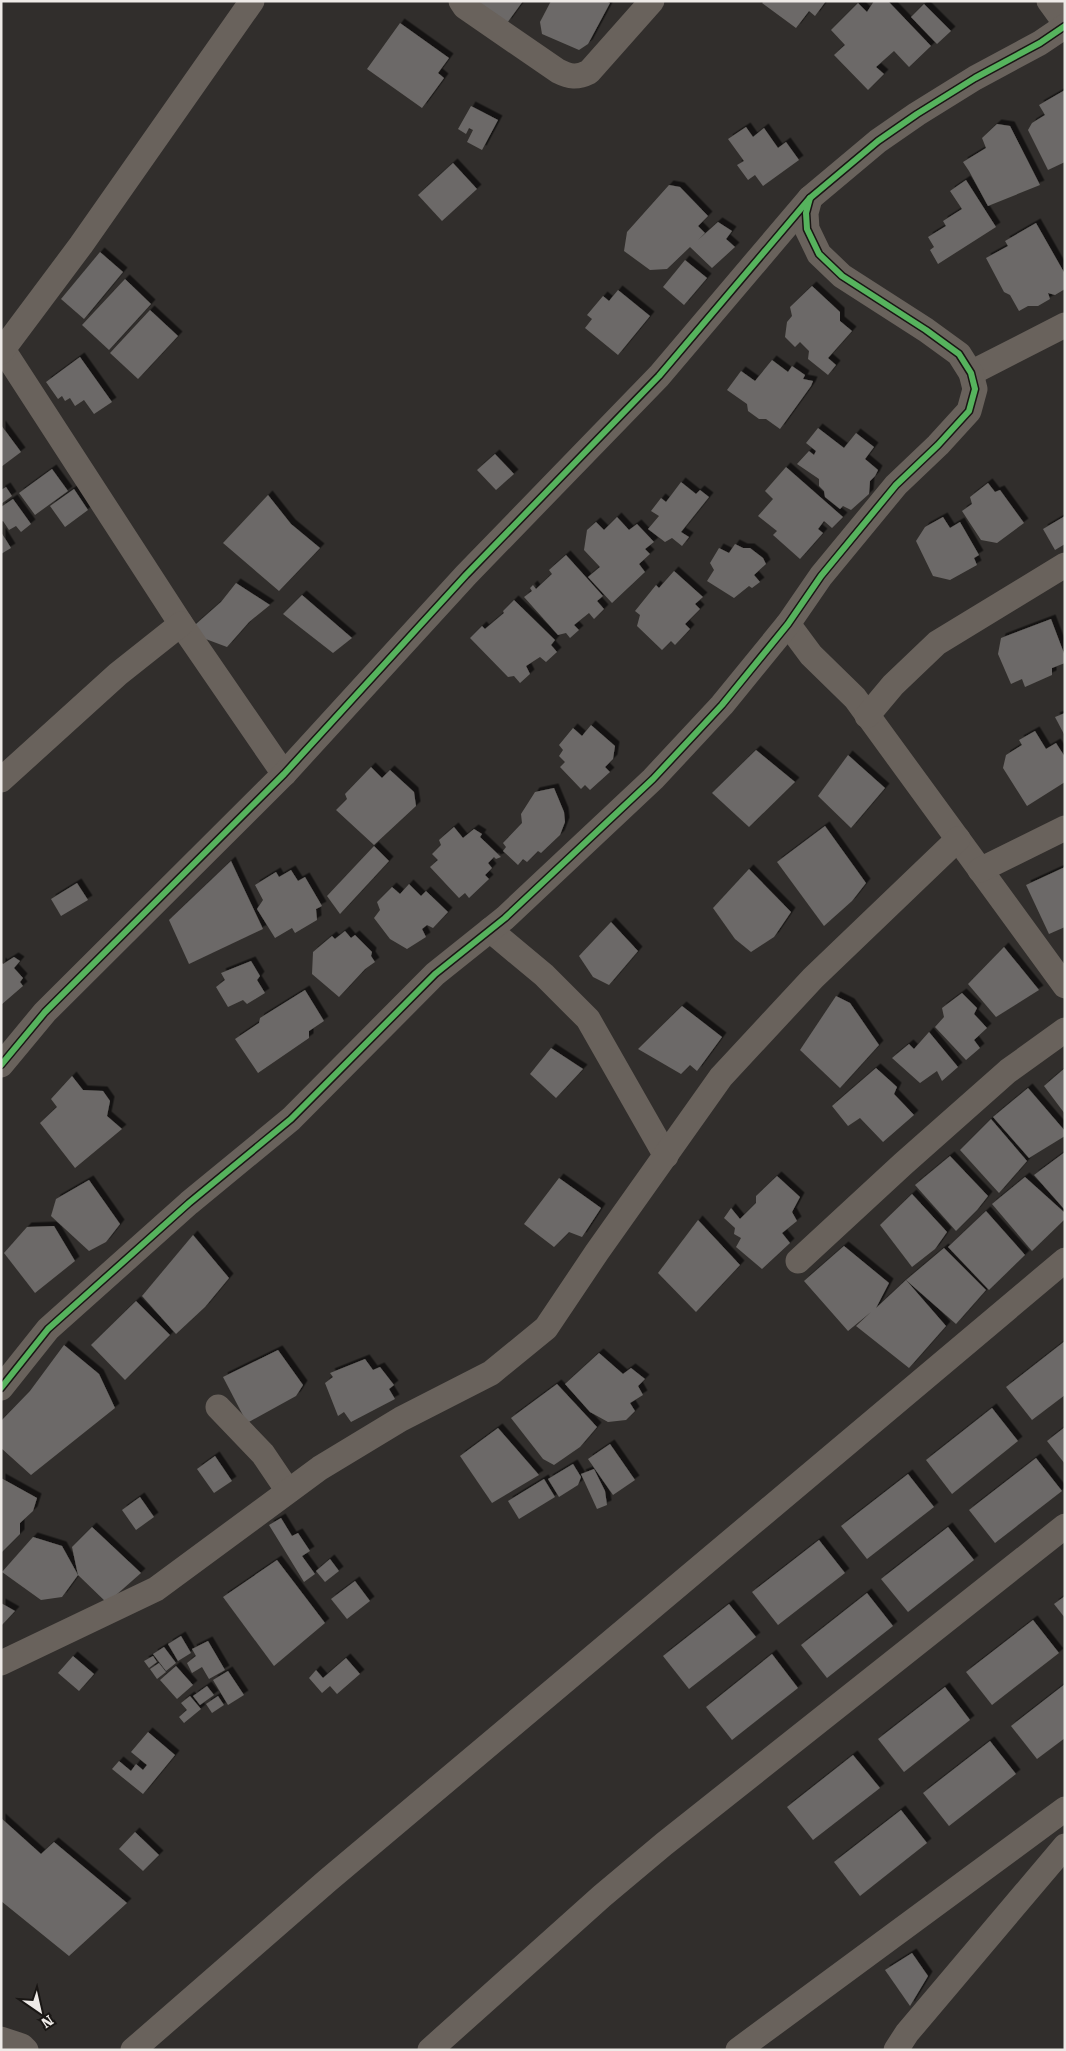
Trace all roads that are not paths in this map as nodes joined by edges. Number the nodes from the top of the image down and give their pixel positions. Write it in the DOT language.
graph roads {
  1 [pos="252,1"];
  2 [pos="461,1"];
  3 [pos="652,1"];
  4 [pos="1049,1"];
  5 [pos="1065,25"];
  6 [pos="810,198"];
  7 [pos="1065,325"];
  8 [pos="2,352"];
  9 [pos="971,373"];
  10 [pos="1065,565"];
  11 [pos="181,624"];
  12 [pos="788,624"];
  13 [pos="867,716"];
  14 [pos="284,774"];
  15 [pos="1,780"];
  16 [pos="1065,828"];
  17 [pos="958,839"];
  18 [pos="980,870"];
  19 [pos="490,930"];
  20 [pos="1065,986"];
  21 [pos="1065,1030"];
  22 [pos="1,1065"];
  23 [pos="666,1156"];
  24 [pos="1065,1260"];
  25 [pos="798,1261"];
  26 [pos="1,1388"];
  27 [pos="218,1407"];
  28 [pos="288,1491"];
  29 [pos="1065,1526"];
  30 [pos="1,1664"];
  31 [pos="1065,1809"];
  32 [pos="1065,1846"];
  33 [pos="1,2039"];
  34 [pos="26,2050"];
  35 [pos="133,2050"];
  36 [pos="430,2050"];
  37 [pos="738,2050"];
  38 [pos="896,2050"];
  1 -- 8 [label="street"];
  2 -- 3 [label="street"];
  4 -- 5 [label="street"];
  5 -- 6 [label="street"];
  6 -- 9 [label="street"];
  6 -- 14 [label="street"];
  7 -- 9 [label="street"];
  8 -- 11 [label="street"];
  9 -- 12 [label="street"];
  10 -- 13 [label="street"];
  11 -- 14 [label="street"];
  11 -- 15 [label="street"];
  12 -- 13 [label="street"];
  12 -- 19 [label="street"];
  13 -- 17 [label="street"];
  14 -- 22 [label="street"];
  16 -- 18 [label="street"];
  17 -- 18 [label="street"];
  17 -- 23 [label="street"];
  18 -- 20 [label="street"];
  19 -- 23 [label="street"];
  19 -- 26 [label="street"];
  21 -- 25 [label="street"];
  23 -- 28 [label="street"];
  24 -- 35 [label="street"];
  27 -- 28 [label="street"];
  28 -- 30 [label="street"];
  29 -- 36 [label="street"];
  31 -- 37 [label="street"];
  32 -- 38 [label="street"];
  33 -- 34 [label="street"];
}
